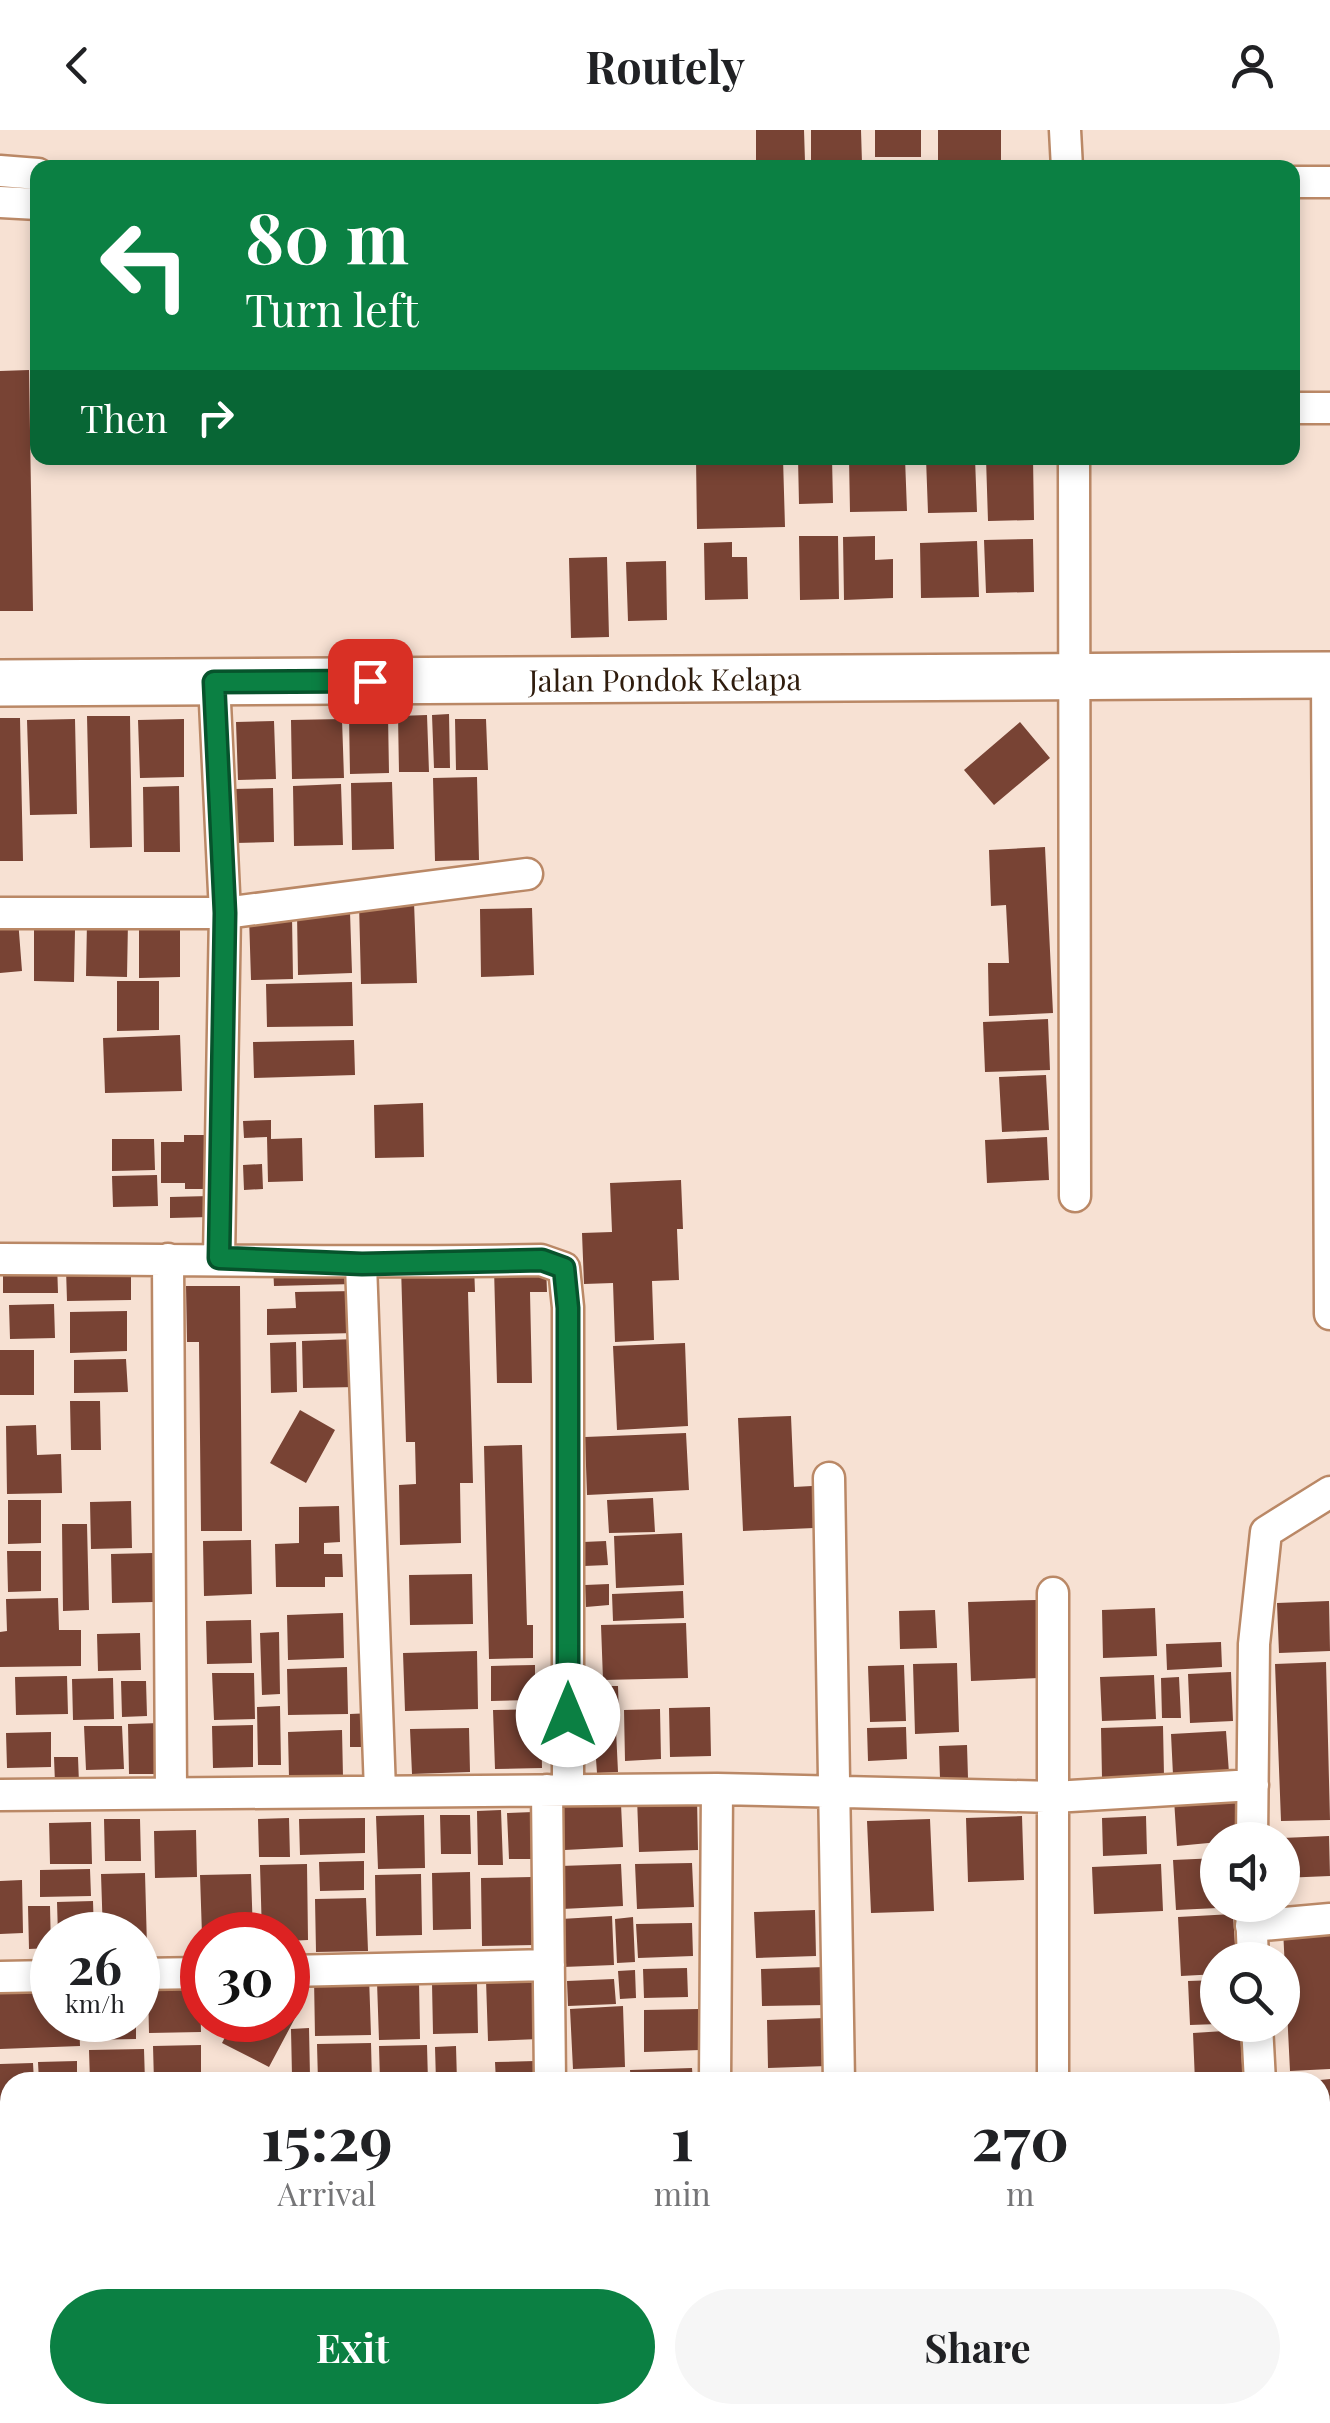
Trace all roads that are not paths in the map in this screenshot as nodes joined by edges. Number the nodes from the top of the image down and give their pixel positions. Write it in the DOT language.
graph roads {
  1 [pos="1064,130"];
  2 [pos="1066,160"];
  3 [pos="0,171"];
  4 [pos="30,173"];
  5 [pos="1300,182"];
  6 [pos="1330,182"];
  7 [pos="0,202"];
  8 [pos="30,204"];
  9 [pos="1300,408"];
  10 [pos="1330,408"];
  11 [pos="1074,465"];
  12 [pos="1328,675"];
  13 [pos="1074,676"];
  14 [pos="214,682"];
  15 [pos="0,683"];
  16 [pos="527,874"];
  17 [pos="0,913"];
  18 [pos="225,913"];
  19 [pos="1076,1196"];
  20 [pos="219,1258"];
  21 [pos="0,1259"];
  22 [pos="168,1259"];
  23 [pos="362,1264"];
  24 [pos="1330,1314"];
  25 [pos="828,1478"];
  26 [pos="1330,1492"];
  27 [pos="1052,1593"];
  28 [pos="1253,1786"];
  29 [pos="558,1789"];
  30 [pos="718,1789"];
  31 [pos="380,1791"];
  32 [pos="835,1792"];
  33 [pos="171,1793"];
  34 [pos="0,1795"];
  35 [pos="1054,1797"];
  36 [pos="1252,1822"];
  37 [pos="1300,1917"];
  38 [pos="1330,1918"];
  39 [pos="549,1965"];
  40 [pos="310,1970"];
  41 [pos="30,1977"];
  42 [pos="0,1978"];
  43 [pos="1258,2042"];
  44 [pos="550,2072"];
  45 [pos="715,2072"];
  46 [pos="838,2072"];
  47 [pos="1053,2072"];
  48 [pos="1259,2072"];
  1 -- 2 [label="street"];
  3 -- 4 [label="street"];
  5 -- 6 [label="street"];
  7 -- 8 [label="street"];
  9 -- 10 [label="street"];
  11 -- 13 [label="street"];
  12 -- 13 [label="street, Jalan Pondok Kelapa"];
  12 -- 24 [label="street"];
  13 -- 14 [label="street, Jalan Pondok Kelapa"];
  13 -- 19 [label="street"];
  14 -- 15 [label="street, Jalan Pondok Kelapa"];
  14 -- 18 [label="street"];
  16 -- 18 [label="street"];
  17 -- 18 [label="street"];
  18 -- 20 [label="street"];
  20 -- 22 [label="street"];
  20 -- 23 [label="street"];
  21 -- 22 [label="street"];
  22 -- 33 [label="street"];
  23 -- 29 [label="street"];
  23 -- 31 [label="street"];
  25 -- 32 [label="street"];
  26 -- 28 [label="street"];
  27 -- 35 [label="street"];
  28 -- 35 [label="street"];
  28 -- 36 [label="street"];
  29 -- 30 [label="street"];
  29 -- 31 [label="street"];
  29 -- 39 [label="street"];
  30 -- 32 [label="street"];
  30 -- 45 [label="street"];
  31 -- 33 [label="street"];
  32 -- 35 [label="street"];
  32 -- 46 [label="street"];
  33 -- 34 [label="street"];
  35 -- 47 [label="street"];
  37 -- 38 [label="street"];
  39 -- 40 [label="street"];
  39 -- 44 [label="street"];
  41 -- 42 [label="street"];
  43 -- 48 [label="street"];
}
